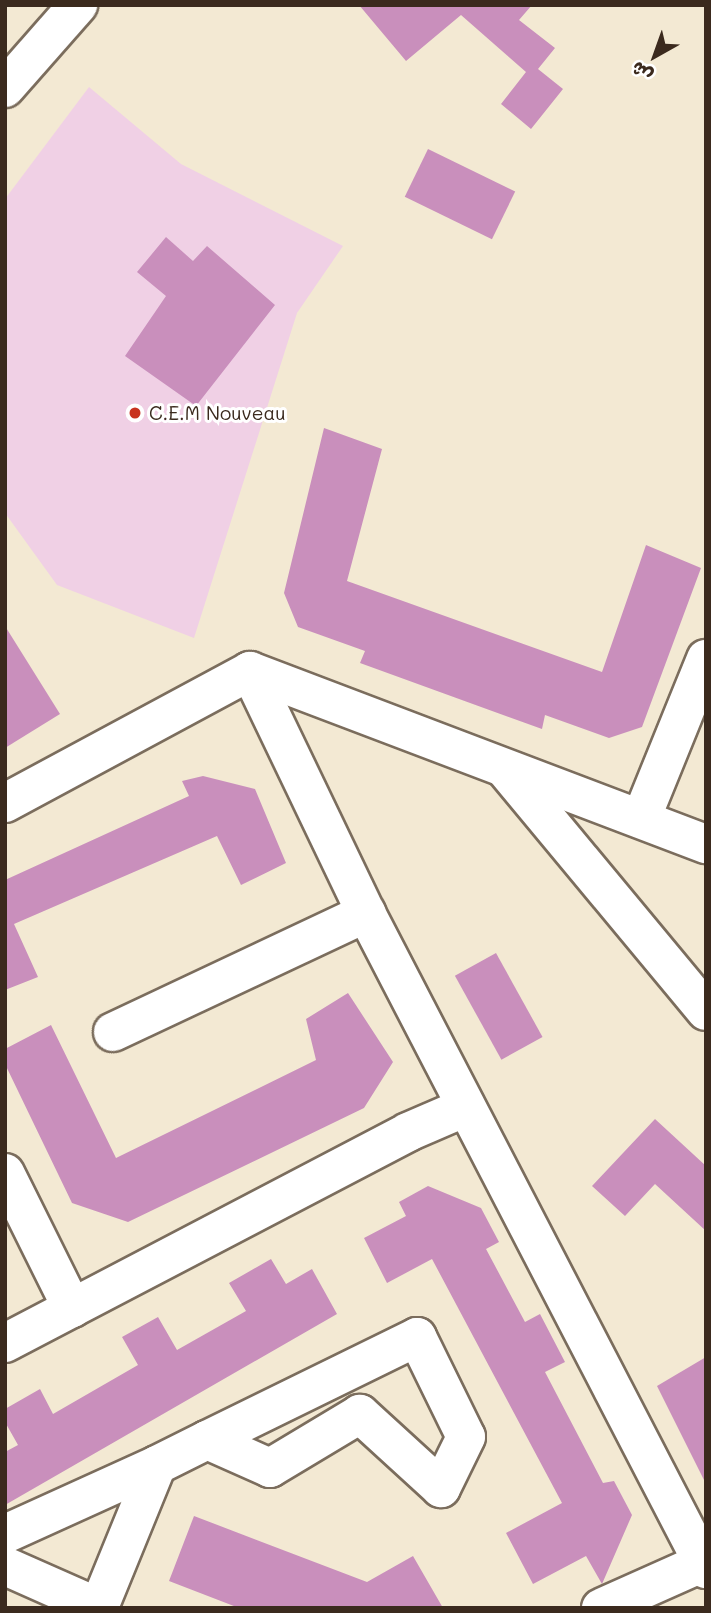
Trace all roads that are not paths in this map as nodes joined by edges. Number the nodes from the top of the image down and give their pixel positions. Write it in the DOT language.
graph roads {
  1 [pos="78,5"];
  2 [pos="5,88"];
  3 [pos="706,659"];
  4 [pos="250,670"];
  5 [pos="504,767"];
  6 [pos="5,803"];
  7 [pos="641,819"];
  8 [pos="706,844"];
  9 [pos="366,913"];
  10 [pos="706,1011"];
  11 [pos="113,1032"];
  12 [pos="466,1107"];
  13 [pos="5,1173"];
  14 [pos="72,1308"];
  15 [pos="5,1343"];
  16 [pos="207,1440"];
  17 [pos="157,1465"];
  18 [pos="5,1534"];
  19 [pos="705,1564"];
  20 [pos="5,1566"];
  21 [pos="99,1608"];
  22 [pos="601,1608"];
  1 -- 2 [label="street"];
  3 -- 7 [label="street"];
  4 -- 5 [label="street"];
  4 -- 6 [label="street"];
  4 -- 9 [label="street"];
  5 -- 7 [label="street"];
  5 -- 10 [label="street"];
  7 -- 8 [label="street"];
  9 -- 11 [label="street"];
  9 -- 12 [label="street"];
  12 -- 14 [label="street"];
  12 -- 19 [label="street"];
  13 -- 14 [label="street"];
  14 -- 15 [label="street"];
  16 -- 16 [label="street"];
  16 -- 17 [label="street"];
  17 -- 18 [label="street"];
  17 -- 21 [label="street"];
  19 -- 22 [label="street"];
  20 -- 21 [label="street"];
}
